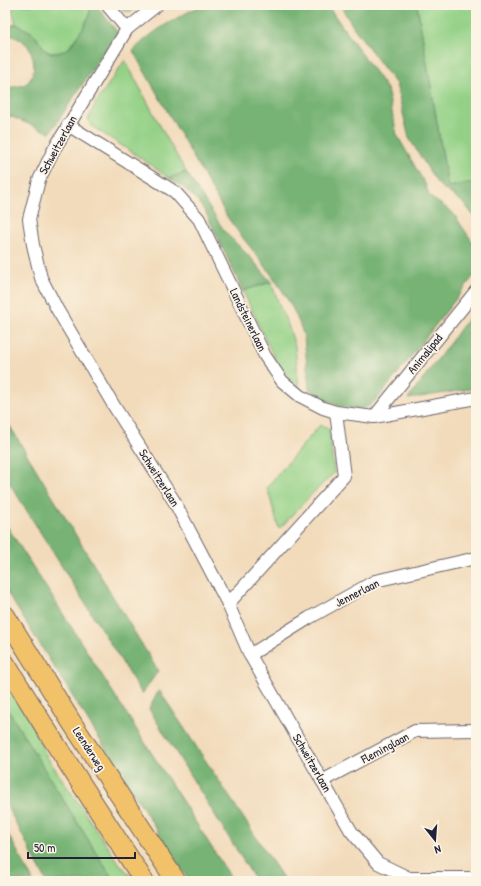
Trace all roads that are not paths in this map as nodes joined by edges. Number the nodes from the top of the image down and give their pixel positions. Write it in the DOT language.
graph roads {
  1 [pos="107,5"];
  2 [pos="157,5"];
  3 [pos="127,29"];
  4 [pos="68,125"];
  5 [pos="476,291"];
  6 [pos="476,398"];
  7 [pos="336,412"];
  8 [pos="374,417"];
  9 [pos="476,558"];
  10 [pos="228,604"];
  11 [pos="5,615"];
  12 [pos="250,656"];
  13 [pos="5,663"];
  14 [pos="476,730"];
  15 [pos="322,781"];
  16 [pos="476,878"];
  17 [pos="432,880"];
  18 [pos="144,881"];
  19 [pos="176,881"];
  1 -- 3 [label="street"];
  2 -- 3 [label="street, Schweitzerlaan"];
  3 -- 4 [label="street, Schweitzerlaan"];
  4 -- 7 [label="street, Landsteinerlaan"];
  4 -- 10 [label="street, Schweitzerlaan"];
  5 -- 8 [label="street, Animalipad"];
  6 -- 8 [label="street, Landsteinerlaan"];
  7 -- 8 [label="street, Landsteinerlaan"];
  7 -- 10 [label="street"];
  9 -- 12 [label="street, Jennerlaan"];
  10 -- 12 [label="street, Schweitzerlaan"];
  11 -- 19 [label="main road, Leenderweg"];
  12 -- 15 [label="street, Schweitzerlaan"];
  13 -- 18 [label="main road, Leenderweg"];
  14 -- 15 [label="street, Fleminglaan"];
  15 -- 17 [label="street, Schweitzerlaan"];
  16 -- 17 [label="street, Schweitzerlaan"];
}
